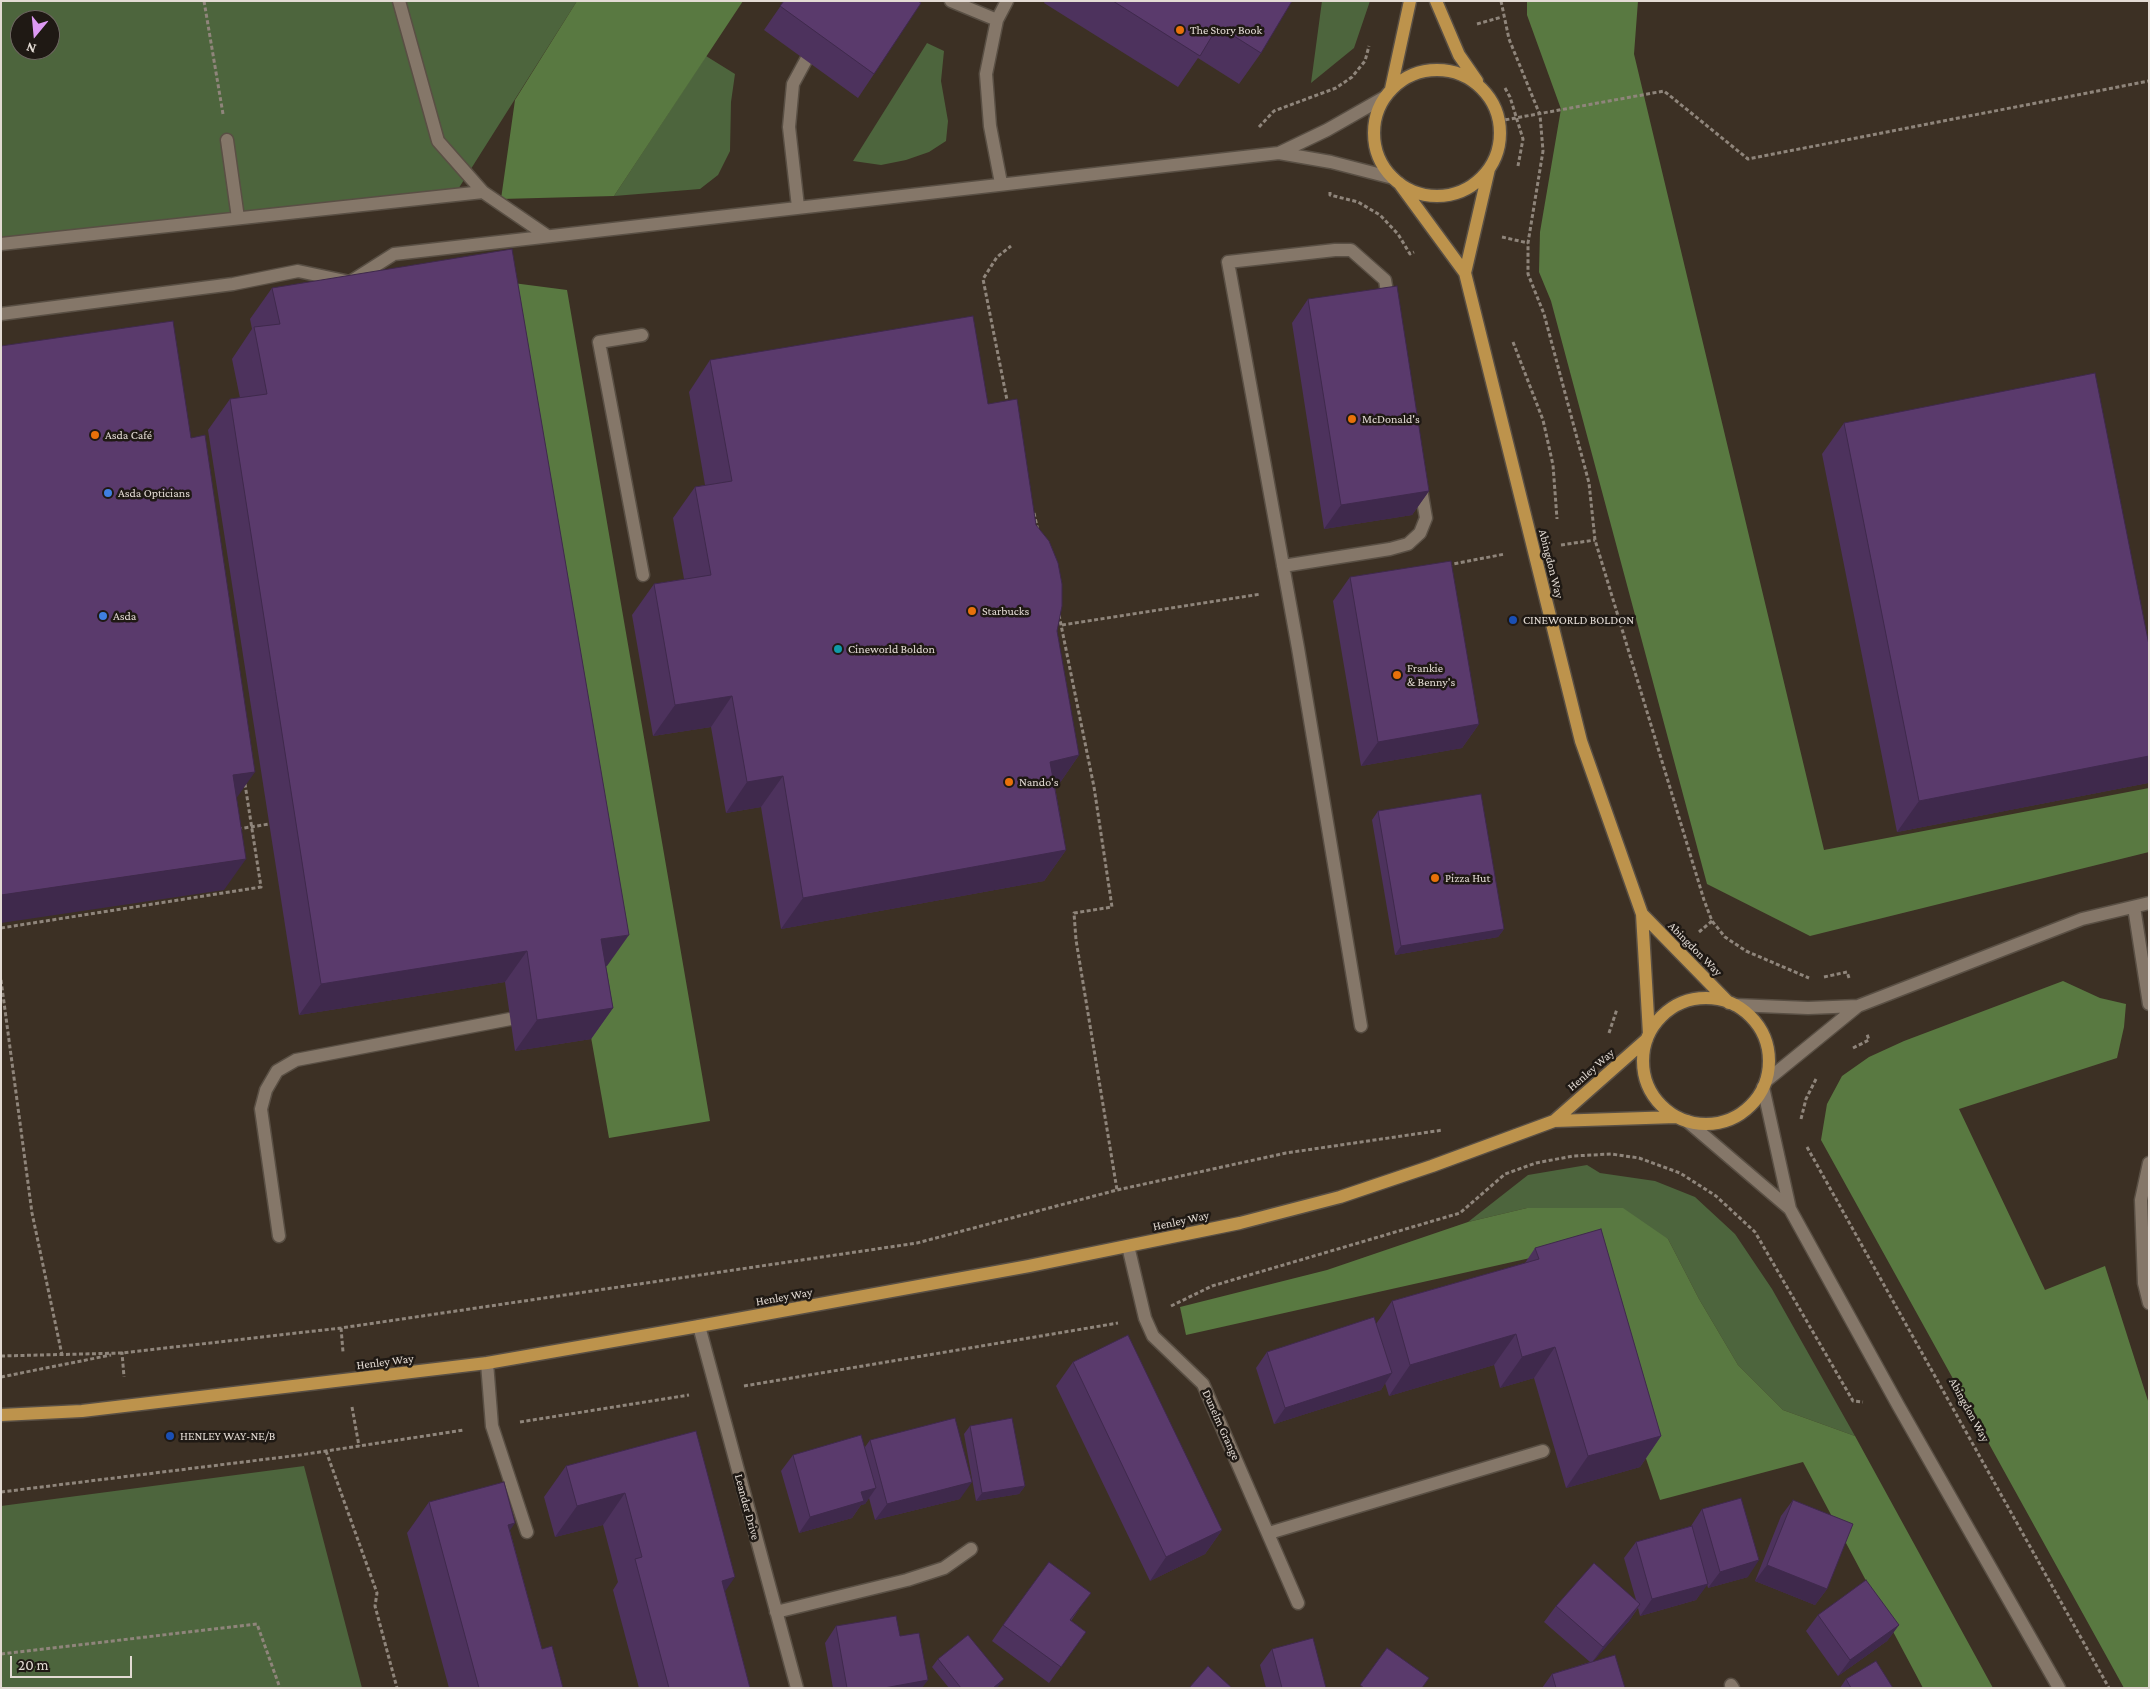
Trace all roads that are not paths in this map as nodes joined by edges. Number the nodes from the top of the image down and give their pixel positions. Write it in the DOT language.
graph roads {
  1 [pos="399,1"];
  2 [pos="951,1"];
  3 [pos="1007,1"];
  4 [pos="1410,1"];
  5 [pos="1436,1"];
  6 [pos="997,20"];
  7 [pos="806,60"];
  8 [pos="1483,90"];
  9 [pos="1388,93"];
  10 [pos="227,140"];
  11 [pos="1279,152"];
  12 [pos="1489,168"];
  13 [pos="1396,181"];
  14 [pos="1001,183"];
  15 [pos="483,192"];
  16 [pos="798,207"];
  17 [pos="238,218"];
  18 [pos="546,236"];
  19 [pos="1,244"];
  20 [pos="1464,273"];
  21 [pos="350,282"];
  22 [pos="350,296"];
  23 [pos="1,314"];
  24 [pos="1392,318"];
  25 [pos="642,335"];
  26 [pos="1418,470"];
  27 [pos="1283,566"];
  28 [pos="644,576"];
  29 [pos="2149,903"];
  30 [pos="2134,907"];
  31 [pos="1642,914"];
  32 [pos="1732,1004"];
  33 [pos="2149,1004"];
  34 [pos="1858,1006"];
  35 [pos="543,1013"];
  36 [pos="1361,1026"];
  37 [pos="1648,1036"];
  38 [pos="1765,1084"];
  39 [pos="1682,1119"];
  40 [pos="1554,1121"];
  41 [pos="2149,1163"];
  42 [pos="1790,1209"];
  43 [pos="279,1236"];
  44 [pos="1128,1246"];
  45 [pos="2149,1303"];
  46 [pos="699,1326"];
  47 [pos="487,1363"];
  48 [pos="1,1415"];
  49 [pos="1543,1451"];
  50 [pos="527,1532"];
  51 [pos="1269,1533"];
  52 [pos="971,1549"];
  53 [pos="1298,1602"];
  54 [pos="776,1612"];
  55 [pos="797,1688"];
  56 [pos="2059,1688"];
  1 -- 15 [label="street"];
  2 -- 6 [label="street"];
  3 -- 6 [label="street"];
  4 -- 9 [label="main road, Abingdon Way"];
  5 -- 8 [label="main road, Abingdon Way"];
  6 -- 14 [label="street"];
  7 -- 16 [label="street"];
  8 -- 9 [label="main road, Abingdon Way"];
  8 -- 12 [label="main road, Abingdon Way"];
  9 -- 11 [label="street"];
  9 -- 13 [label="main road, Abingdon Way"];
  10 -- 17 [label="street"];
  11 -- 13 [label="street"];
  11 -- 14 [label="street"];
  12 -- 13 [label="main road, Abingdon Way"];
  12 -- 20 [label="main road, Abingdon Way"];
  13 -- 20 [label="main road, Abingdon Way"];
  14 -- 16 [label="street"];
  15 -- 17 [label="street"];
  15 -- 18 [label="street"];
  16 -- 18 [label="street"];
  17 -- 19 [label="street"];
  18 -- 21 [label="street"];
  20 -- 31 [label="main road, Abingdon Way"];
  21 -- 22 [label="street"];
  21 -- 23 [label="street"];
  24 -- 27 [label="street"];
  25 -- 28 [label="street"];
  26 -- 27 [label="street"];
  27 -- 36 [label="street"];
  29 -- 30 [label="street"];
  30 -- 33 [label="street"];
  30 -- 34 [label="street"];
  31 -- 32 [label="main road, Abingdon Way"];
  31 -- 37 [label="main road, Abingdon Way"];
  32 -- 34 [label="street"];
  32 -- 37 [label="main road"];
  32 -- 38 [label="main road"];
  34 -- 38 [label="street"];
  35 -- 43 [label="street"];
  37 -- 39 [label="main road"];
  37 -- 40 [label="main road, Henley Way"];
  38 -- 39 [label="main road"];
  38 -- 42 [label="street"];
  39 -- 40 [label="main road, Henley Way"];
  39 -- 42 [label="street"];
  40 -- 44 [label="main road, Henley Way"];
  41 -- 45 [label="street"];
  42 -- 56 [label="street"];
  44 -- 46 [label="main road, Henley Way"];
  44 -- 51 [label="street, Dunelm Grange"];
  46 -- 47 [label="main road, Henley Way"];
  46 -- 54 [label="street, Leander Drive"];
  47 -- 48 [label="main road, Henley Way"];
  47 -- 50 [label="street"];
  49 -- 51 [label="street"];
  51 -- 53 [label="street, Dunelm Grange"];
  52 -- 54 [label="street"];
  54 -- 55 [label="street, Leander Drive"];
}
